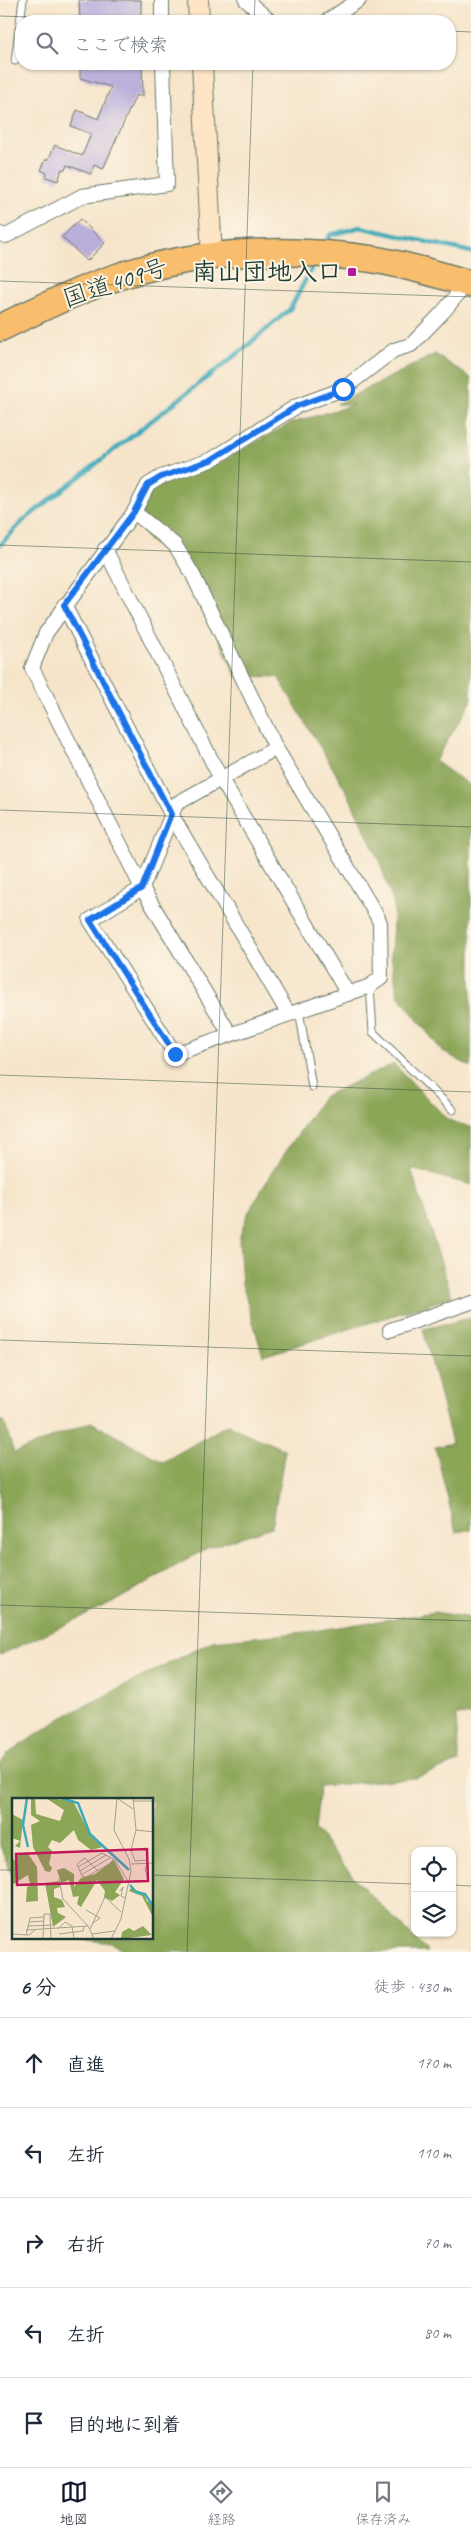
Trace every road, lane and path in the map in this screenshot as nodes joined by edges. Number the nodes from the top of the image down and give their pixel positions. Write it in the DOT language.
graph roads {
  1 [pos="23,0"];
  2 [pos="162,0"];
  3 [pos="198,0"];
  4 [pos="246,0"];
  5 [pos="359,0"];
  6 [pos="21,15"];
  7 [pos="162,15"];
  8 [pos="199,15"];
  9 [pos="263,15"];
  10 [pos="336,15"];
  11 [pos="163,70"];
  12 [pos="202,70"];
  13 [pos="0,234"];
  14 [pos="212,257"];
  15 [pos="469,283"];
  16 [pos="0,328"];
  17 [pos="134,512"];
  18 [pos="105,548"];
  19 [pos="64,605"];
  20 [pos="276,748"];
  21 [pos="221,779"];
  22 [pos="171,814"];
  23 [pos="142,888"];
  24 [pos="370,986"];
  25 [pos="348,994"];
  26 [pos="294,1012"];
  27 [pos="230,1034"];
  28 [pos="312,1087"];
  29 [pos="453,1110"];
  30 [pos="471,1302"];
  31 [pos="390,1330"];
  1 -- 6 [label="lane"];
  2 -- 7 [label="street"];
  3 -- 8 [label="street"];
  4 -- 9 [label="street"];
  5 -- 10 [label="street"];
  11 -- 13 [label="street"];
  12 -- 14 [label="street"];
  14 -- 15 [label="highway, 国道409号"];
  14 -- 16 [label="highway, 国道409号"];
  15 -- 17 [label="street"];
  17 -- 18 [label="street"];
  17 -- 20 [label="street"];
  18 -- 19 [label="street"];
  18 -- 21 [label="street"];
  19 -- 22 [label="street"];
  19 -- 23 [label="street"];
  20 -- 21 [label="street"];
  20 -- 24 [label="street"];
  21 -- 22 [label="street"];
  21 -- 25 [label="street"];
  22 -- 23 [label="street"];
  22 -- 26 [label="street"];
  23 -- 27 [label="street"];
  23 -- 27 [label="street"];
  24 -- 25 [label="street"];
  24 -- 29 [label="lane"];
  25 -- 26 [label="street"];
  26 -- 27 [label="street"];
  26 -- 28 [label="lane"];
  30 -- 31 [label="street"];
}
